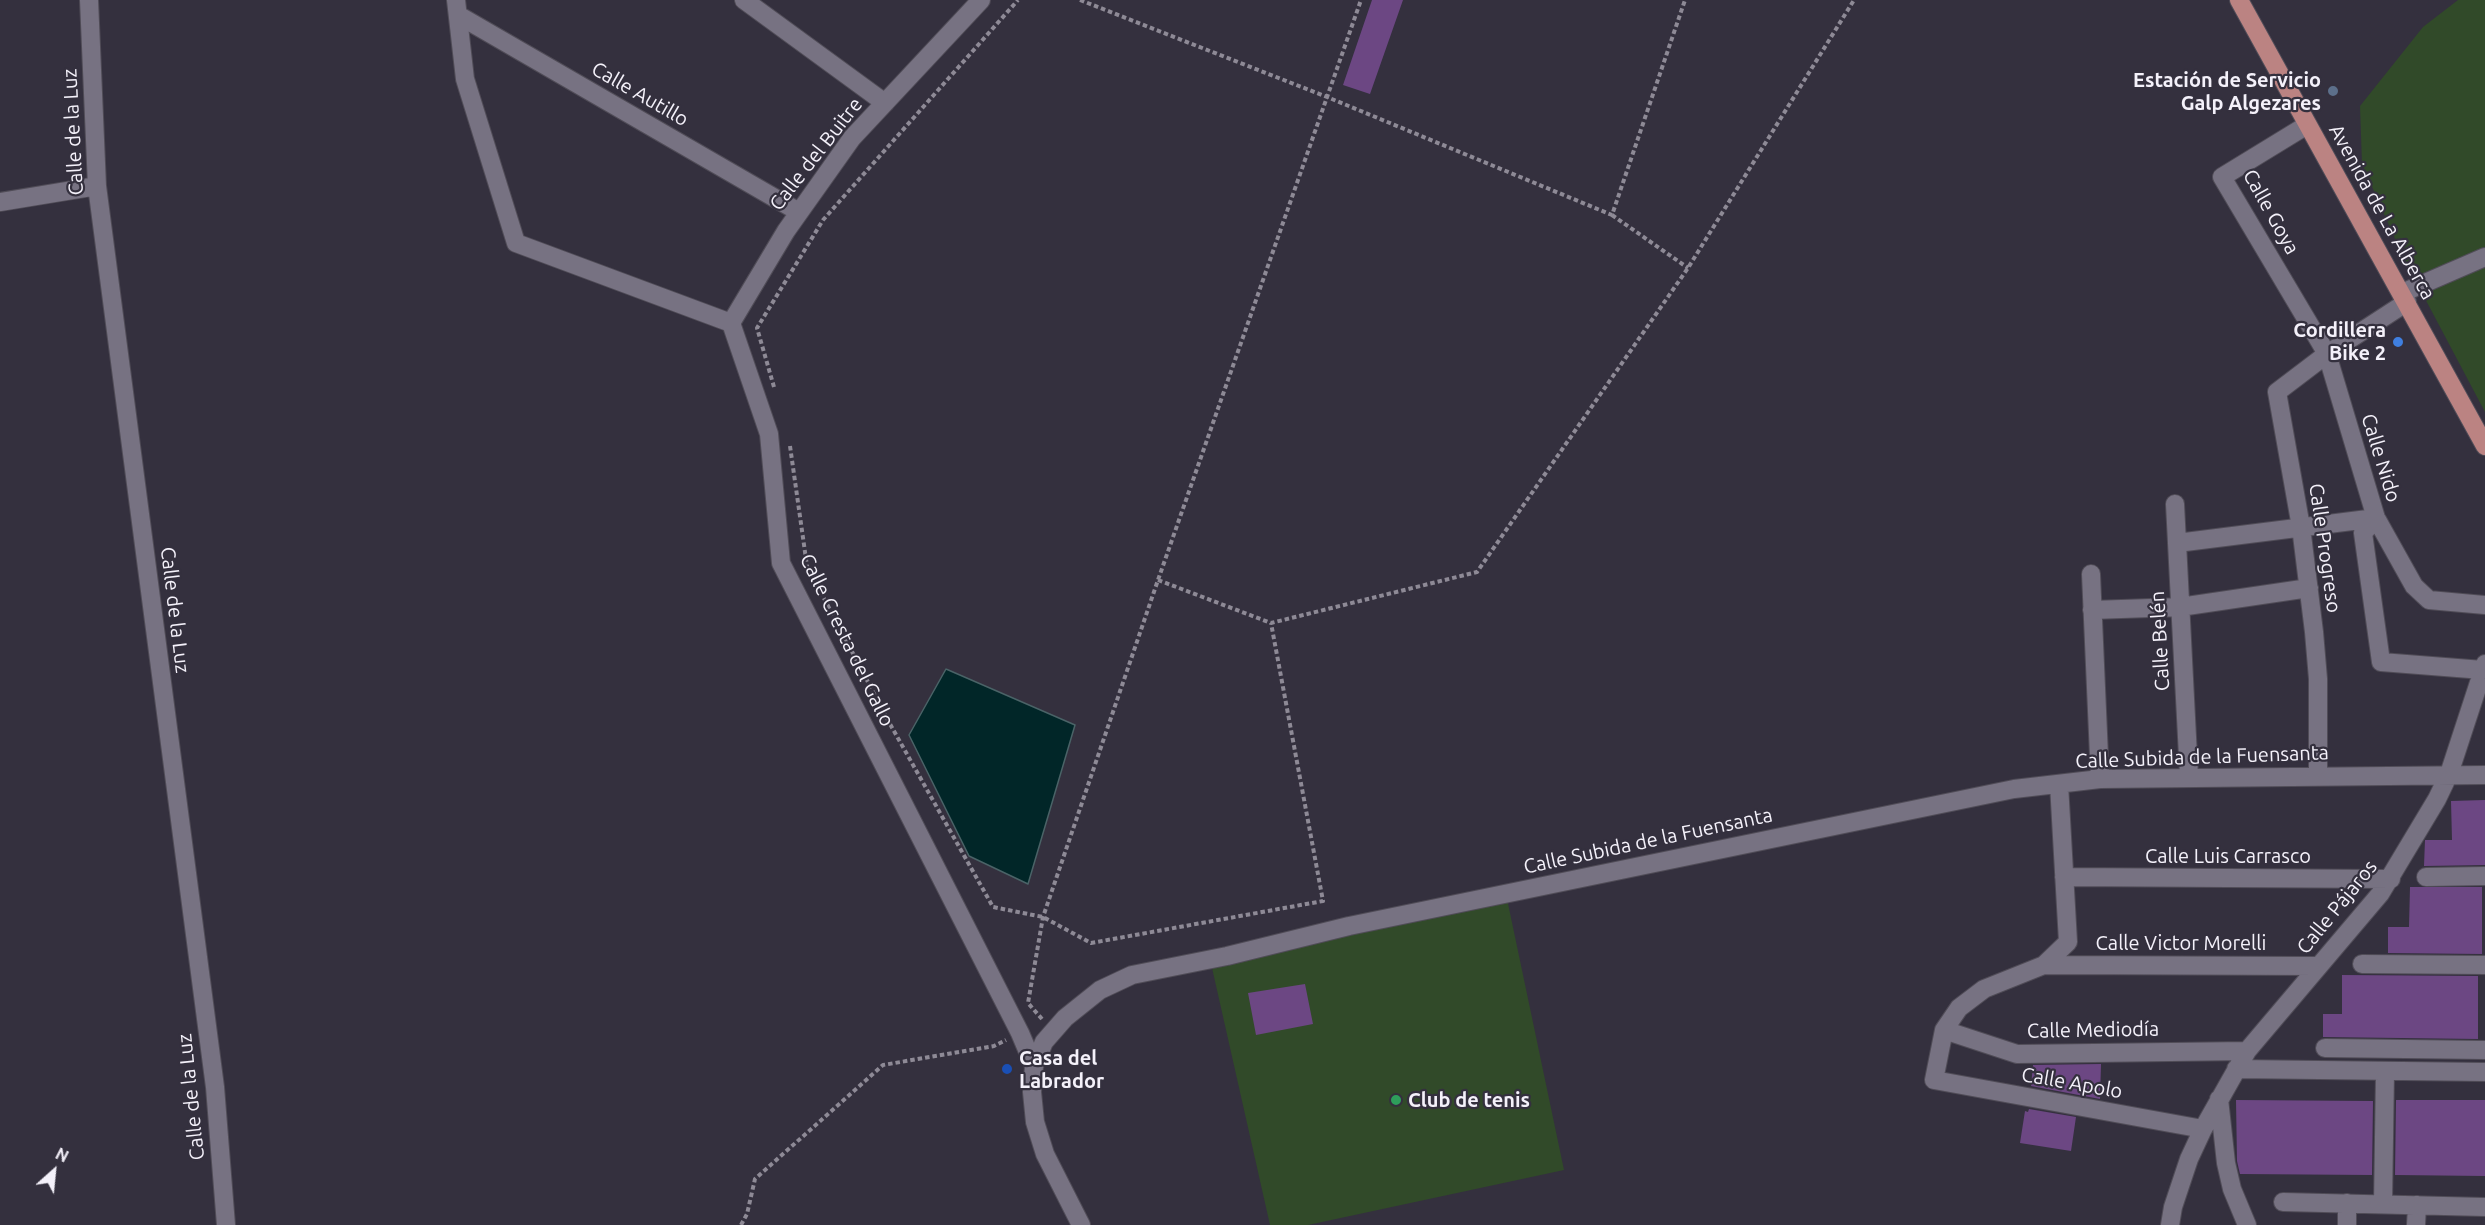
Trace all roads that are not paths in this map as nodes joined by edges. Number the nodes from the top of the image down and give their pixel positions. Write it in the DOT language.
graph roads {
  1 [pos="89,0"];
  2 [pos="744,0"];
  3 [pos="981,0"];
  4 [pos="2239,0"];
  5 [pos="457,8"];
  6 [pos="885,103"];
  7 [pos="2307,125"];
  8 [pos="97,186"];
  9 [pos="0,202"];
  10 [pos="799,212"];
  11 [pos="2485,257"];
  12 [pos="2404,297"];
  13 [pos="731,323"];
  14 [pos="2327,354"];
  15 [pos="2485,446"];
  16 [pos="2175,504"];
  17 [pos="2376,518"];
  18 [pos="2301,527"];
  19 [pos="2177,543"];
  20 [pos="2091,574"];
  21 [pos="2309,588"];
  22 [pos="2485,605"];
  23 [pos="2180,607"];
  24 [pos="2092,610"];
  25 [pos="2484,667"];
  26 [pos="2449,774"];
  27 [pos="2485,775"];
  28 [pos="2189,776"];
  29 [pos="2318,776"];
  30 [pos="2100,779"];
  31 [pos="2059,784"];
  32 [pos="2485,876"];
  33 [pos="2064,877"];
  34 [pos="2426,877"];
  35 [pos="2391,879"];
  36 [pos="2362,964"];
  37 [pos="2044,965"];
  38 [pos="2485,965"];
  39 [pos="2318,966"];
  40 [pos="1944,1030"];
  41 [pos="2325,1048"];
  42 [pos="2485,1050"];
  43 [pos="2247,1051"];
  44 [pos="1034,1066"];
  45 [pos="2236,1070"];
  46 [pos="2385,1072"];
  47 [pos="2485,1072"];
  48 [pos="2219,1099"];
  49 [pos="2203,1130"];
  50 [pos="2283,1202"];
  51 [pos="2347,1203"];
  52 [pos="2383,1204"];
  53 [pos="2417,1205"];
  54 [pos="2485,1207"];
  55 [pos="226,1225"];
  56 [pos="1081,1225"];
  57 [pos="2170,1225"];
  58 [pos="2247,1225"];
  59 [pos="2347,1225"];
  60 [pos="2416,1225"];
  1 -- 8 [label="street, Calle de la Luz"];
  2 -- 6 [label="street"];
  3 -- 6 [label="street, Calle del Buitre"];
  4 -- 7 [label="main road, Avenida de La Alberca"];
  5 -- 10 [label="street, Calle Autillo"];
  5 -- 13 [label="street"];
  6 -- 10 [label="street, Calle del Buitre"];
  7 -- 12 [label="main road, Avenida de La Alberca"];
  7 -- 14 [label="street, Calle Goya"];
  8 -- 9 [label="street"];
  8 -- 55 [label="street, Calle de la Luz"];
  10 -- 13 [label="street, Calle del Buitre"];
  11 -- 12 [label="street"];
  12 -- 14 [label="street"];
  12 -- 15 [label="main road, Avenida de La Alberca"];
  13 -- 44 [label="street, Calle Cresta del Gallo"];
  14 -- 17 [label="street, Calle Nido"];
  14 -- 18 [label="street, Calle Progreso"];
  16 -- 19 [label="street, Calle Belén"];
  17 -- 18 [label="street"];
  17 -- 22 [label="street, Calle Nido"];
  17 -- 25 [label="street"];
  18 -- 19 [label="street"];
  18 -- 21 [label="street, Calle Progreso"];
  19 -- 23 [label="street, Calle Belén"];
  20 -- 24 [label="street"];
  21 -- 23 [label="street"];
  21 -- 29 [label="street, Calle Progreso"];
  23 -- 24 [label="street"];
  23 -- 28 [label="street, Calle Belén"];
  24 -- 30 [label="street"];
  25 -- 26 [label="street, Calle Pájaros"];
  26 -- 27 [label="street, Calle Subida de la Fuensanta"];
  26 -- 29 [label="street, Calle Subida de la Fuensanta"];
  26 -- 35 [label="street, Calle Pájaros"];
  28 -- 29 [label="street, Calle Subida de la Fuensanta"];
  28 -- 30 [label="street, Calle Subida de la Fuensanta"];
  30 -- 31 [label="street, Calle Subida de la Fuensanta"];
  31 -- 33 [label="street"];
  31 -- 44 [label="street, Calle Subida de la Fuensanta"];
  32 -- 34 [label="street"];
  33 -- 35 [label="street, Calle Luis Carrasco"];
  33 -- 37 [label="street"];
  35 -- 39 [label="street, Calle Pájaros"];
  36 -- 38 [label="street"];
  37 -- 39 [label="street, Calle Victor Morelli"];
  37 -- 40 [label="street"];
  39 -- 43 [label="street, Calle Pájaros"];
  40 -- 43 [label="street, Calle Mediodía"];
  40 -- 49 [label="street, Calle Apolo"];
  41 -- 42 [label="street"];
  43 -- 45 [label="street, Calle Pájaros"];
  44 -- 56 [label="street, Calle Subida de la Fuensanta"];
  45 -- 46 [label="street"];
  45 -- 48 [label="street, Calle Pájaros"];
  46 -- 47 [label="street"];
  46 -- 52 [label="street"];
  48 -- 49 [label="street, Calle Pájaros"];
  48 -- 58 [label="street"];
  49 -- 57 [label="street, Calle Pájaros"];
  50 -- 51 [label="street"];
  51 -- 52 [label="street"];
  51 -- 59 [label="street"];
  52 -- 53 [label="street"];
  53 -- 54 [label="street"];
  53 -- 60 [label="street"];
}
